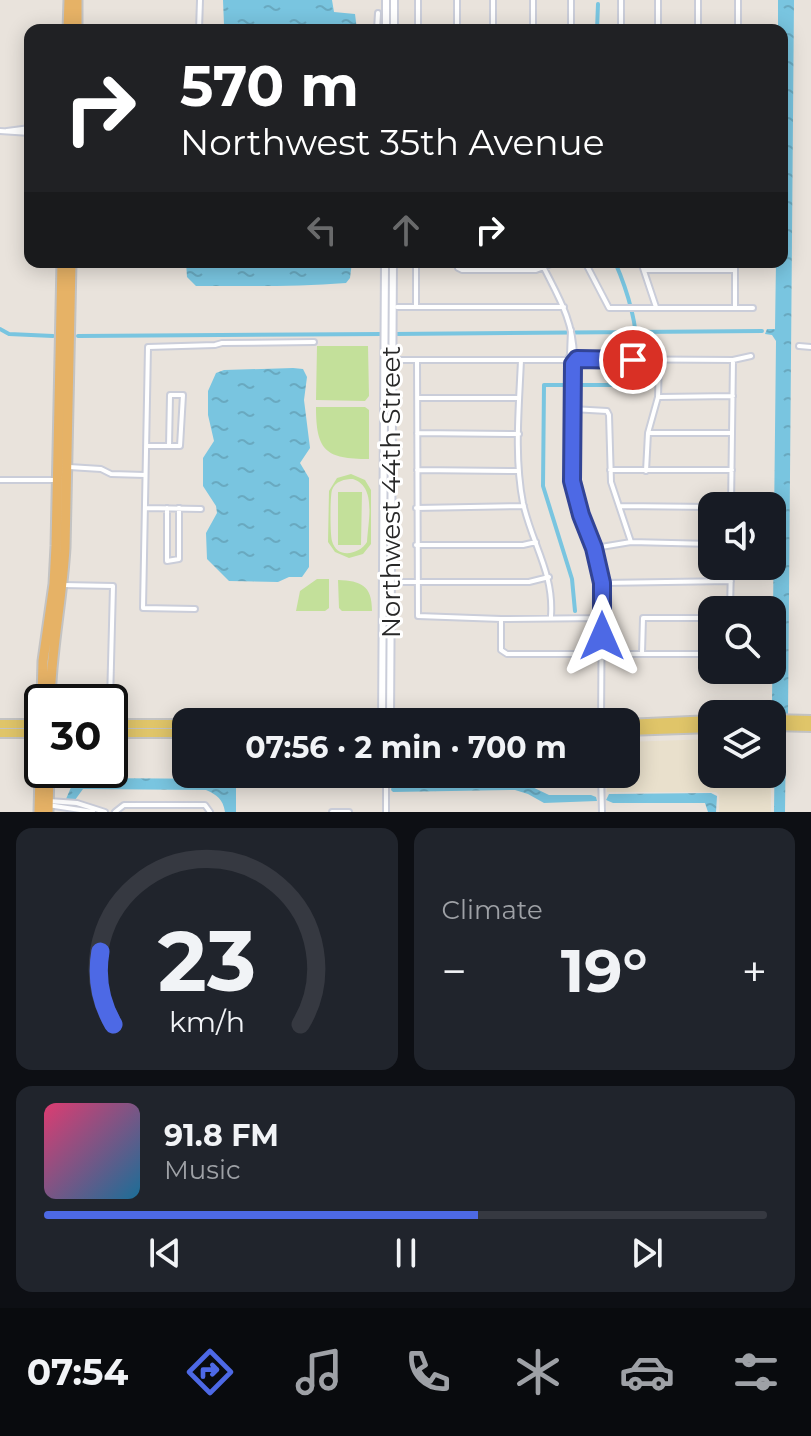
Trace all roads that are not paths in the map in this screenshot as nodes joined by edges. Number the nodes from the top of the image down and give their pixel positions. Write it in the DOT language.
graph roads {
  1 [pos="69,0"];
  2 [pos="77,0"];
  3 [pos="200,0"];
  4 [pos="418,0"];
  5 [pos="457,0"];
  6 [pos="493,0"];
  7 [pos="533,0"];
  8 [pos="571,0"];
  9 [pos="621,0"];
  10 [pos="658,0"];
  11 [pos="698,0"];
  12 [pos="738,0"];
  13 [pos="390,2"];
  14 [pos="378,13"];
  15 [pos="68,24"];
  16 [pos="77,24"];
  17 [pos="199,24"];
  18 [pos="377,24"];
  19 [pos="387,24"];
  20 [pos="393,24"];
  21 [pos="418,24"];
  22 [pos="457,24"];
  23 [pos="493,24"];
  24 [pos="533,24"];
  25 [pos="571,24"];
  26 [pos="621,24"];
  27 [pos="658,24"];
  28 [pos="698,24"];
  29 [pos="738,24"];
  30 [pos="24,130"];
  31 [pos="2,131"];
  32 [pos="67,268"];
  33 [pos="68,268"];
  34 [pos="386,268"];
  35 [pos="393,268"];
  36 [pos="416,268"];
  37 [pos="458,268"];
  38 [pos="588,268"];
  39 [pos="544,269"];
  40 [pos="645,270"];
  41 [pos="735,270"];
  42 [pos="391,306"];
  43 [pos="416,307"];
  44 [pos="564,307"];
  45 [pos="656,307"];
  46 [pos="735,307"];
  47 [pos="753,308"];
  48 [pos="314,342"];
  49 [pos="388,342"];
  50 [pos="799,346"];
  51 [pos="811,347"];
  52 [pos="751,356"];
  53 [pos="399,360"];
  54 [pos="521,360"];
  55 [pos="572,360"];
  56 [pos="659,360"];
  57 [pos="733,360"];
  58 [pos="417,361"];
  59 [pos="733,396"];
  60 [pos="658,397"];
  61 [pos="417,398"];
  62 [pos="519,398"];
  63 [pos="572,409"];
  64 [pos="416,433"];
  65 [pos="648,433"];
  66 [pos="732,433"];
  67 [pos="519,434"];
  68 [pos="58,444"];
  69 [pos="146,446"];
  70 [pos="169,446"];
  71 [pos="67,467"];
  72 [pos="416,470"];
  73 [pos="610,470"];
  74 [pos="732,470"];
  75 [pos="518,471"];
  76 [pos="646,471"];
  77 [pos="145,475"];
  78 [pos="0,480"];
  79 [pos="57,480"];
  80 [pos="731,492"];
  81 [pos="66,500"];
  82 [pos="524,506"];
  83 [pos="620,506"];
  84 [pos="698,507"];
  85 [pos="145,508"];
  86 [pos="167,508"];
  87 [pos="179,508"];
  88 [pos="416,508"];
  89 [pos="201,509"];
  90 [pos="536,542"];
  91 [pos="631,542"];
  92 [pos="698,544"];
  93 [pos="416,545"];
  94 [pos="594,548"];
  95 [pos="549,577"];
  96 [pos="731,581"];
  97 [pos="58,582"];
  98 [pos="397,582"];
  99 [pos="416,582"];
  100 [pos="602,583"];
  101 [pos="730,596"];
  102 [pos="195,609"];
  103 [pos="551,618"];
  104 [pos="602,618"];
  105 [pos="698,618"];
  106 [pos="501,619"];
  107 [pos="642,653"];
  108 [pos="601,654"];
  109 [pos="698,654"];
  110 [pos="42,684"];
  111 [pos="50,684"];
  112 [pos="110,684"];
  113 [pos="382,708"];
  114 [pos="390,708"];
  115 [pos="601,708"];
  116 [pos="698,720"];
  117 [pos="811,720"];
  118 [pos="640,723"];
  119 [pos="788,723"];
  120 [pos="0,724"];
  121 [pos="128,724"];
  122 [pos="172,724"];
  123 [pos="698,725"];
  124 [pos="24,727"];
  125 [pos="811,727"];
  126 [pos="693,728"];
  127 [pos="698,728"];
  128 [pos="640,730"];
  129 [pos="24,731"];
  130 [pos="0,733"];
  131 [pos="128,733"];
  132 [pos="172,733"];
  133 [pos="386,788"];
  134 [pos="601,788"];
  135 [pos="158,805"];
  136 [pos="184,805"];
  137 [pos="44,806"];
  138 [pos="91,810"];
  139 [pos="210,810"];
  140 [pos="105,812"];
  141 [pos="115,812"];
  142 [pos="158,812"];
  143 [pos="184,812"];
  144 [pos="332,812"];
  145 [pos="349,812"];
  146 [pos="386,812"];
  147 [pos="602,812"];
  1 -- 15 [label="highway"];
  2 -- 16 [label="highway"];
  3 -- 17 [label="street"];
  4 -- 21 [label="street"];
  5 -- 22 [label="street"];
  6 -- 23 [label="street"];
  7 -- 24 [label="street"];
  8 -- 25 [label="street"];
  9 -- 26 [label="street"];
  10 -- 27 [label="street"];
  11 -- 28 [label="street"];
  12 -- 29 [label="street"];
  13 -- 19 [label="street"];
  13 -- 20 [label="street"];
  14 -- 18 [label="street"];
  30 -- 31 [label="street"];
  32 -- 68 [label="highway"];
  33 -- 71 [label="highway"];
  34 -- 42 [label="street, Northwest 44th Street"];
  35 -- 42 [label="street, Northwest 44th Street"];
  36 -- 43 [label="street"];
  37 -- 39 [label="street"];
  38 -- 45 [label="street"];
  39 -- 44 [label="street"];
  40 -- 41 [label="street"];
  40 -- 45 [label="street"];
  41 -- 46 [label="street"];
  42 -- 43 [label="street"];
  42 -- 49 [label="street, Northwest 44th Street"];
  43 -- 44 [label="street"];
  44 -- 55 [label="street"];
  45 -- 46 [label="street"];
  46 -- 47 [label="street"];
  48 -- 69 [label="street"];
  49 -- 113 [label="street, Northwest 44th Street"];
  49 -- 114 [label="street, Northwest 44th Street"];
  50 -- 51 [label="street"];
  52 -- 57 [label="street"];
  53 -- 58 [label="street"];
  54 -- 55 [label="street"];
  54 -- 58 [label="street"];
  54 -- 62 [label="street"];
  55 -- 56 [label="street"];
  55 -- 63 [label="street"];
  56 -- 57 [label="street"];
  56 -- 60 [label="street"];
  57 -- 59 [label="street"];
  58 -- 61 [label="street"];
  59 -- 60 [label="street"];
  59 -- 66 [label="street"];
  60 -- 65 [label="street"];
  61 -- 62 [label="street"];
  61 -- 64 [label="street"];
  62 -- 67 [label="street"];
  63 -- 73 [label="street"];
  63 -- 94 [label="street"];
  64 -- 67 [label="street"];
  64 -- 72 [label="street"];
  65 -- 66 [label="street"];
  65 -- 76 [label="street"];
  66 -- 74 [label="street"];
  67 -- 75 [label="street"];
  68 -- 71 [label="street"];
  68 -- 79 [label="highway"];
  69 -- 70 [label="street"];
  69 -- 77 [label="street"];
  70 -- 70 [label="street"];
  71 -- 77 [label="street"];
  71 -- 81 [label="highway"];
  72 -- 75 [label="street"];
  72 -- 88 [label="street"];
  73 -- 76 [label="street"];
  73 -- 83 [label="street"];
  74 -- 76 [label="street"];
  74 -- 80 [label="street"];
  75 -- 82 [label="street"];
  77 -- 85 [label="street"];
  78 -- 79 [label="street"];
  79 -- 81 [label="street"];
  79 -- 97 [label="highway"];
  81 -- 97 [label="highway"];
  82 -- 88 [label="street"];
  82 -- 90 [label="street"];
  83 -- 84 [label="street"];
  83 -- 91 [label="street"];
  85 -- 86 [label="street"];
  85 -- 102 [label="street"];
  86 -- 87 [label="street"];
  86 -- 87 [label="street"];
  87 -- 89 [label="street"];
  88 -- 93 [label="street"];
  90 -- 93 [label="street"];
  90 -- 95 [label="street"];
  91 -- 92 [label="street"];
  91 -- 94 [label="street"];
  93 -- 99 [label="street"];
  94 -- 100 [label="street"];
  95 -- 99 [label="street"];
  95 -- 103 [label="street"];
  96 -- 100 [label="street"];
  96 -- 101 [label="street"];
  97 -- 110 [label="highway"];
  97 -- 111 [label="highway"];
  97 -- 112 [label="street"];
  98 -- 99 [label="street"];
  99 -- 106 [label="street"];
  100 -- 104 [label="street"];
  103 -- 104 [label="street"];
  103 -- 106 [label="street"];
  104 -- 108 [label="street"];
  105 -- 107 [label="street"];
  106 -- 108 [label="street"];
  107 -- 108 [label="street"];
  107 -- 109 [label="street"];
  108 -- 115 [label="street"];
  116 -- 118 [label="main road"];
  117 -- 119 [label="main road"];
  119 -- 125 [label="main road"];
  120 -- 124 [label="main road"];
  121 -- 122 [label="main road"];
  123 -- 126 [label="main road"];
  126 -- 127 [label="main road"];
  126 -- 128 [label="main road"];
  129 -- 130 [label="main road"];
  131 -- 132 [label="main road"];
  133 -- 146 [label="street"];
  134 -- 147 [label="street"];
  135 -- 136 [label="street"];
  135 -- 141 [label="street"];
  135 -- 142 [label="street"];
  136 -- 139 [label="street"];
  136 -- 143 [label="street"];
  137 -- 138 [label="street"];
  138 -- 140 [label="street"];
  144 -- 145 [label="street"];
}
